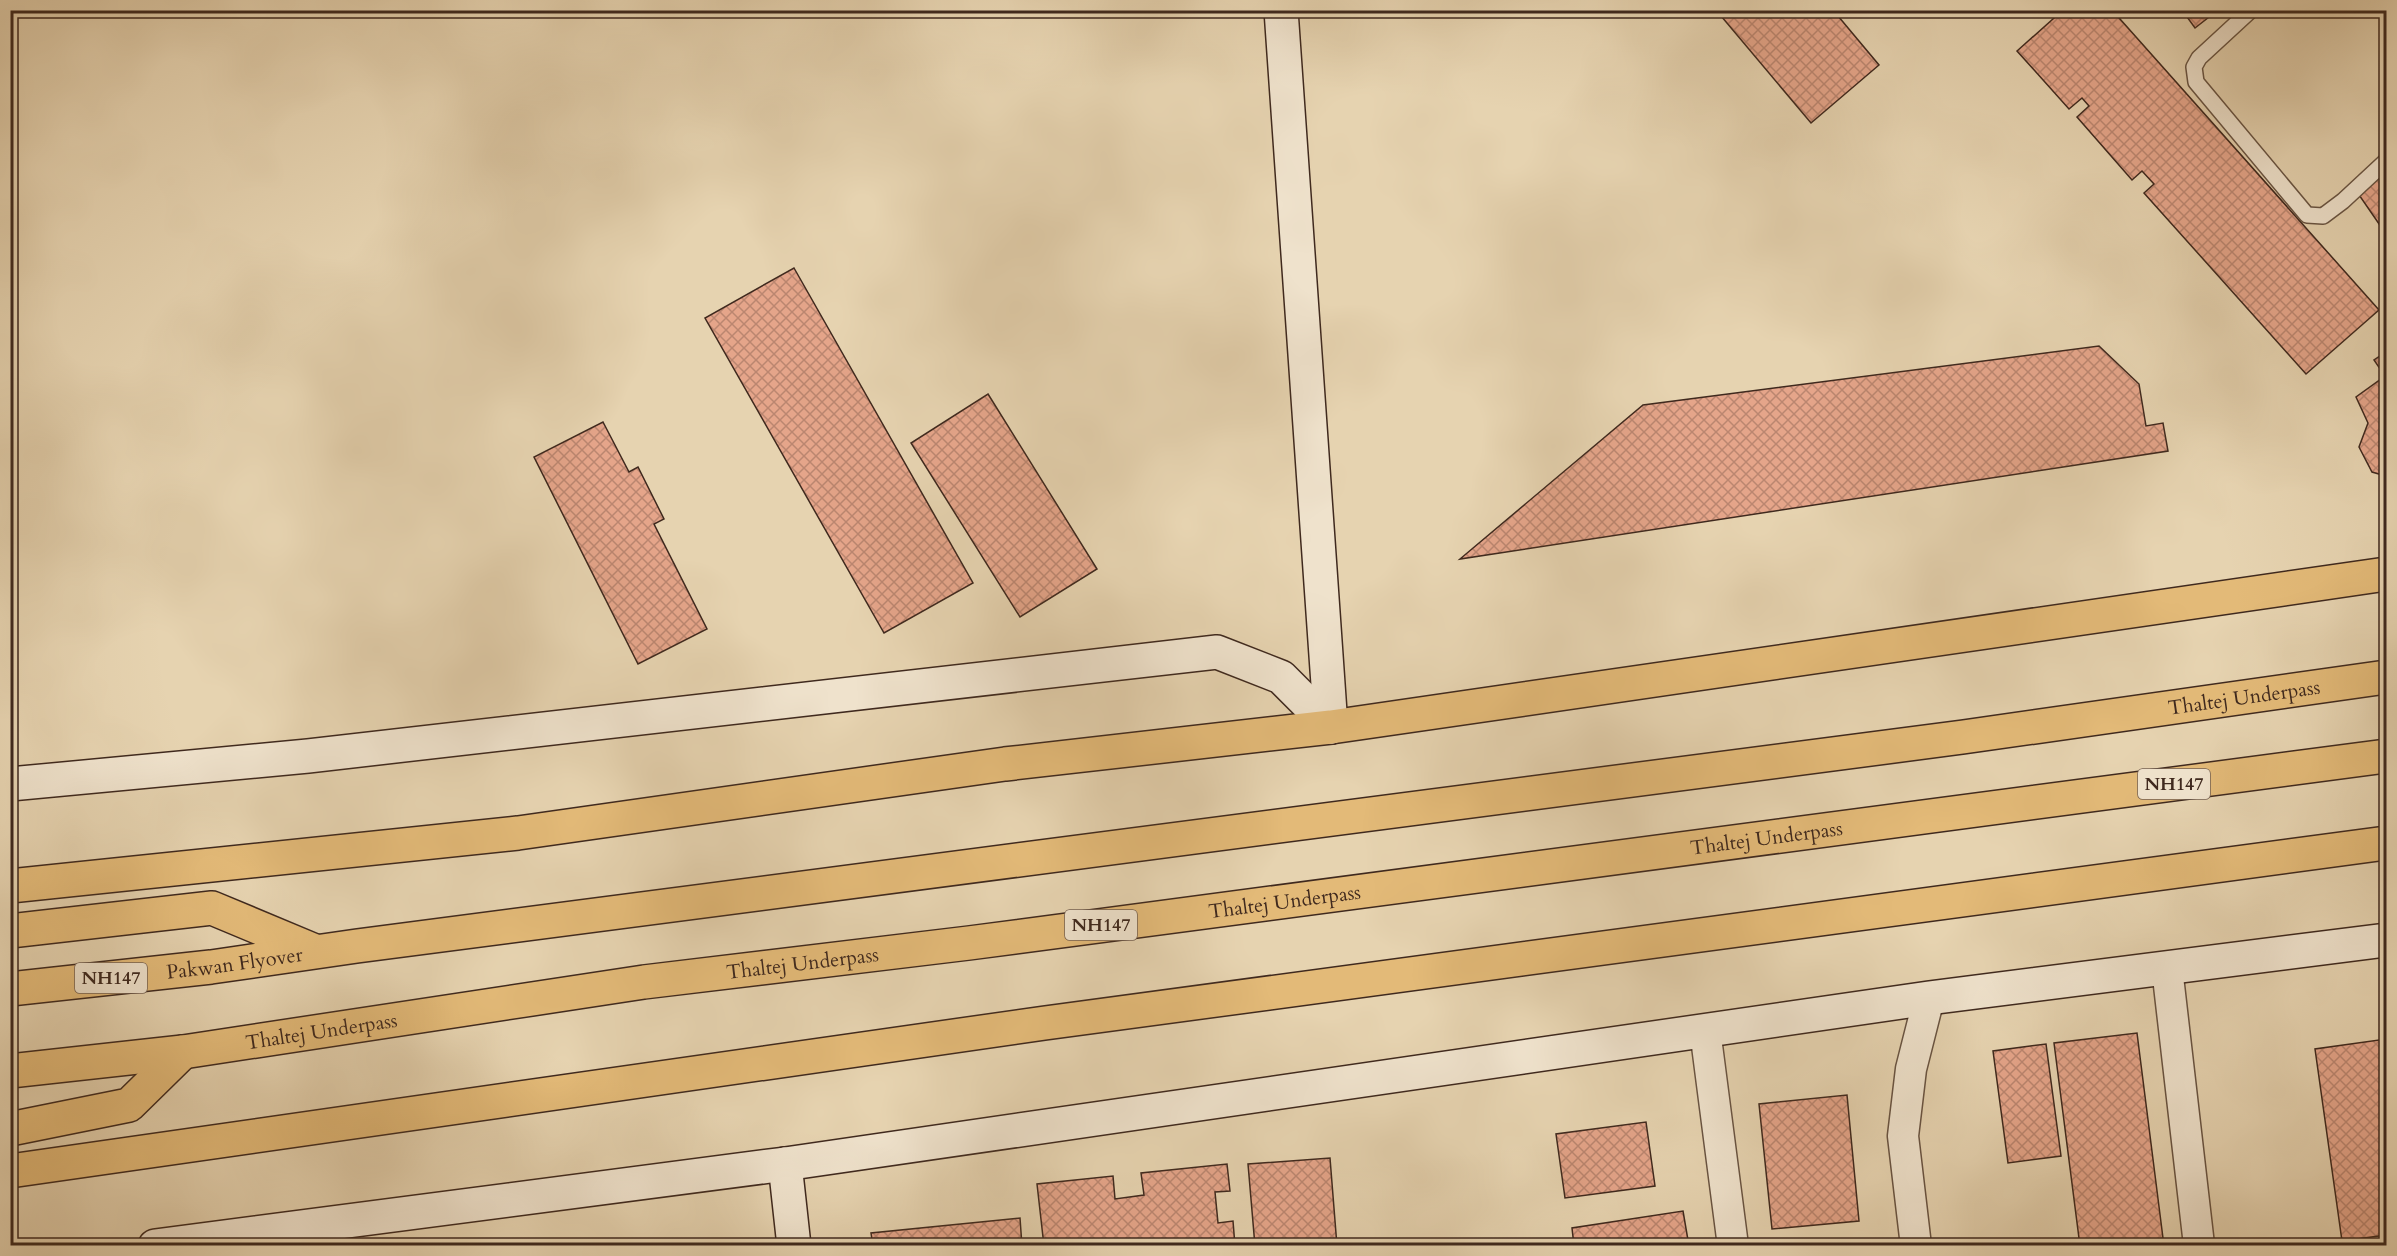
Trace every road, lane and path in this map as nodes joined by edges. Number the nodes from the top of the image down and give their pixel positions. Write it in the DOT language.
graph roads {
  1 [pos="1281,10"];
  2 [pos="2251,10"];
  3 [pos="2386,161"];
  4 [pos="2386,574"];
  5 [pos="2386,677"];
  6 [pos="1331,728"];
  7 [pos="2386,756"];
  8 [pos="10,784"];
  9 [pos="2386,843"];
  10 [pos="10,886"];
  11 [pos="10,931"];
  12 [pos="2386,940"];
  13 [pos="315,951"];
  14 [pos="2167,968"];
  15 [pos="10,989"];
  16 [pos="1929,998"];
  17 [pos="1705,1030"];
  18 [pos="183,1052"];
  19 [pos="10,1071"];
  20 [pos="10,1129"];
  21 [pos="785,1164"];
  22 [pos="10,1171"];
  23 [pos="155,1245"];
  24 [pos="794,1245"];
  25 [pos="1733,1245"];
  26 [pos="1916,1245"];
  27 [pos="2199,1245"];
  1 -- 6 [label="street"];
  2 -- 3 [label="lane"];
  4 -- 6 [label="main road"];
  5 -- 13 [label="main road, Thaltej Underpass / NH147"];
  6 -- 8 [label="street"];
  6 -- 10 [label="main road"];
  7 -- 18 [label="main road, Thaltej Underpass / NH147"];
  9 -- 22 [label="main road"];
  11 -- 13 [label="main road"];
  12 -- 14 [label="street"];
  13 -- 15 [label="main road, Pakwan Flyover / NH147"];
  14 -- 16 [label="street"];
  14 -- 27 [label="street"];
  16 -- 17 [label="street"];
  16 -- 26 [label="street"];
  17 -- 21 [label="street"];
  17 -- 25 [label="street"];
  18 -- 19 [label="main road, NH147"];
  18 -- 20 [label="main road"];
  21 -- 23 [label="street"];
  21 -- 24 [label="street"];
}
